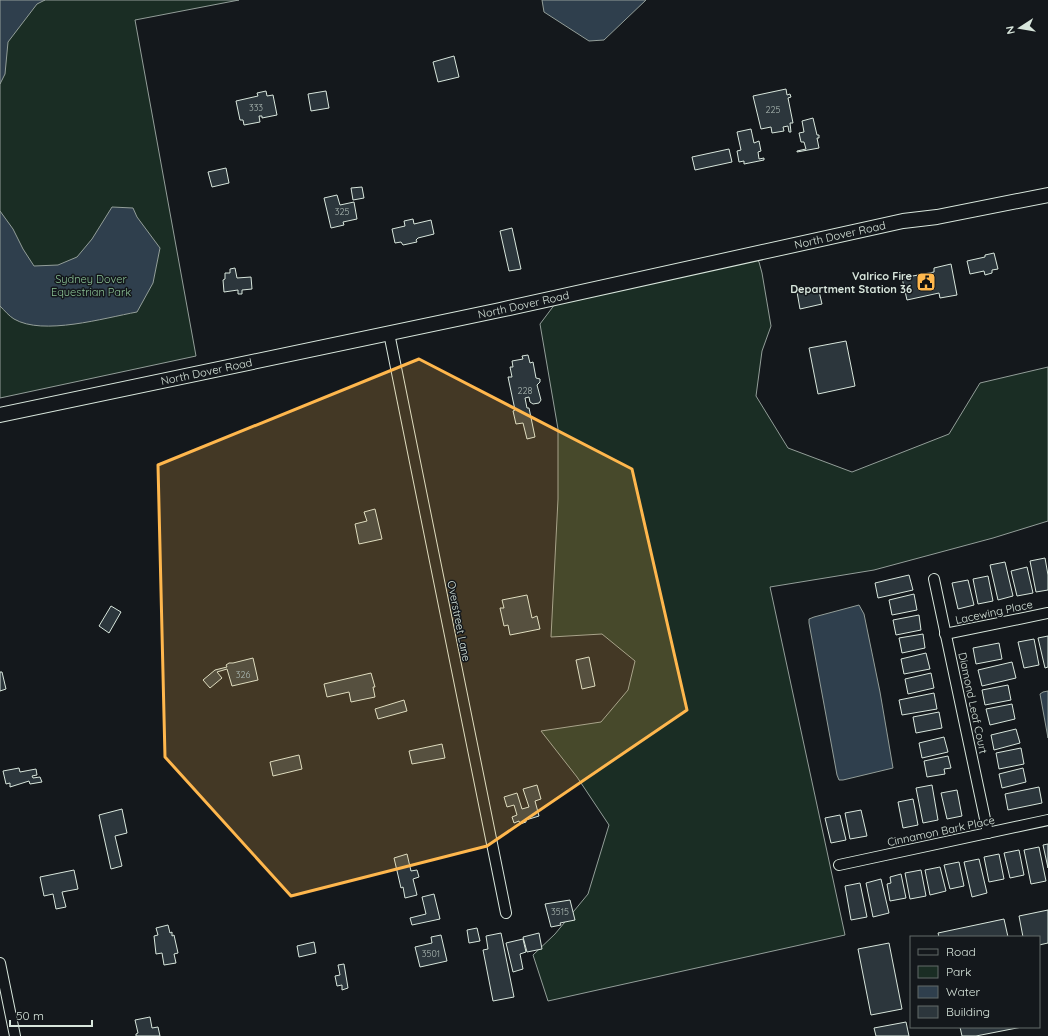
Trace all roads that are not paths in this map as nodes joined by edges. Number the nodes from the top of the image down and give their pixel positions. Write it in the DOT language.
graph roads {
  1 [pos="1048,195"];
  2 [pos="389,333"];
  3 [pos="0,415"];
  4 [pos="934,579"];
  5 [pos="1048,613"];
  6 [pos="945,634"];
  7 [pos="1048,820"];
  8 [pos="988,833"];
  9 [pos="839,865"];
  10 [pos="506,913"];
  11 [pos="0,963"];
  12 [pos="15,1036"];
  1 -- 2 [label="street, North Dover Road"];
  2 -- 3 [label="street, North Dover Road"];
  2 -- 10 [label="street, Overstreet Lane"];
  4 -- 6 [label="street, Diamond Leaf Court"];
  5 -- 6 [label="street, Lacewing Place"];
  6 -- 8 [label="street, Diamond Leaf Court"];
  7 -- 8 [label="street, Cinnamon Bark Place"];
  8 -- 9 [label="street, Cinnamon Bark Place"];
  11 -- 12 [label="street"];
}
